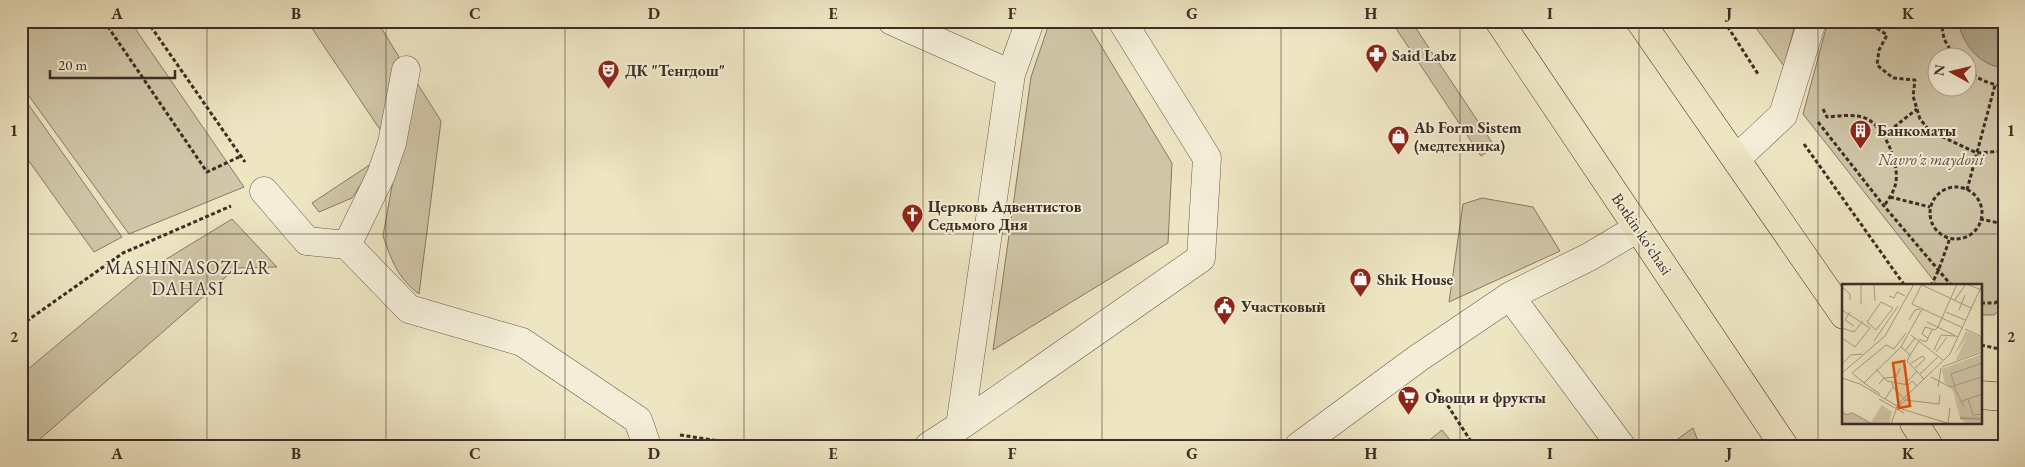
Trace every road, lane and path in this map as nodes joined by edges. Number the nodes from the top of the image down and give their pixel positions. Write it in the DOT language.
graph roads {
  1 [pos="104,21"];
  2 [pos="147,21"];
  3 [pos="892,21"];
  4 [pos="1030,21"];
  5 [pos="1122,21"];
  6 [pos="1499,21"];
  7 [pos="1640,21"];
  8 [pos="1724,21"];
  9 [pos="1812,21"];
  10 [pos="1866,21"];
  11 [pos="1940,21"];
  12 [pos="1950,48"];
  13 [pos="406,70"];
  14 [pos="1011,74"];
  15 [pos="1978,77"];
  16 [pos="1995,85"];
  17 [pos="2004,86"];
  18 [pos="1820,101"];
  19 [pos="1917,109"];
  20 [pos="1783,115"];
  21 [pos="1817,120"];
  22 [pos="1884,135"];
  23 [pos="2004,151"];
  24 [pos="1977,153"];
  25 [pos="240,156"];
  26 [pos="1736,159"];
  27 [pos="1967,190"];
  28 [pos="264,191"];
  29 [pos="1890,197"];
  30 [pos="1884,206"];
  31 [pos="1930,207"];
  32 [pos="1980,220"];
  33 [pos="2004,224"];
  34 [pos="1638,228"];
  35 [pos="1950,238"];
  36 [pos="347,245"];
  37 [pos="1939,269"];
  38 [pos="1904,284"];
  39 [pos="1931,284"];
  40 [pos="1950,284"];
  41 [pos="1510,296"];
  42 [pos="2004,297"];
  43 [pos="1982,303"];
  44 [pos="1842,312"];
  45 [pos="21,325"];
  46 [pos="1982,345"];
  47 [pos="2004,350"];
  48 [pos="1417,359"];
  49 [pos="1982,396"];
  50 [pos="2004,397"];
  51 [pos="1915,424"];
  52 [pos="960,426"];
  53 [pos="645,438"];
  54 [pos="729,446"];
  55 [pos="929,446"];
  56 [pos="1299,446"];
  57 [pos="1474,446"];
  58 [pos="1621,446"];
  59 [pos="1784,446"];
  60 [pos="1929,446"];
  1 -- 25 [label="path"];
  2 -- 25 [label="path"];
  3 -- 14 [label="lane"];
  4 -- 14 [label="lane"];
  5 -- 52 [label="lane"];
  6 -- 34 [label="main road, Botkin ko'chasi"];
  7 -- 26 [label="main road"];
  8 -- 20 [label="path"];
  9 -- 20 [label="lane"];
  10 -- 19 [label="path"];
  11 -- 12 [label="path"];
  13 -- 36 [label="lane"];
  14 -- 52 [label="lane"];
  15 -- 16 [label="path"];
  16 -- 17 [label="path"];
  16 -- 24 [label="path"];
  18 -- 22 [label="path"];
  19 -- 22 [label="path"];
  19 -- 24 [label="path"];
  20 -- 26 [label="lane"];
  20 -- 38 [label="path"];
  21 -- 30 [label="path"];
  22 -- 29 [label="path"];
  23 -- 24 [label="path"];
  24 -- 27 [label="path"];
  25 -- 28 [label="path"];
  26 -- 44 [label="main road"];
  27 -- 31 [label="path"];
  27 -- 32 [label="path"];
  28 -- 36 [label="lane"];
  28 -- 45 [label="path"];
  29 -- 30 [label="path"];
  29 -- 31 [label="path"];
  30 -- 37 [label="path"];
  31 -- 35 [label="path"];
  32 -- 33 [label="path"];
  32 -- 35 [label="path"];
  34 -- 41 [label="lane"];
  34 -- 59 [label="main road, Botkin ko'chasi"];
  35 -- 37 [label="path"];
  36 -- 53 [label="lane"];
  37 -- 39 [label="path"];
  37 -- 40 [label="path"];
  41 -- 48 [label="lane"];
  41 -- 58 [label="lane"];
  42 -- 43 [label="path"];
  46 -- 47 [label="path"];
  48 -- 56 [label="lane"];
  48 -- 57 [label="path"];
  49 -- 50 [label="main road"];
  51 -- 60 [label="main road"];
  52 -- 55 [label="lane"];
  53 -- 54 [label="path"];
}
